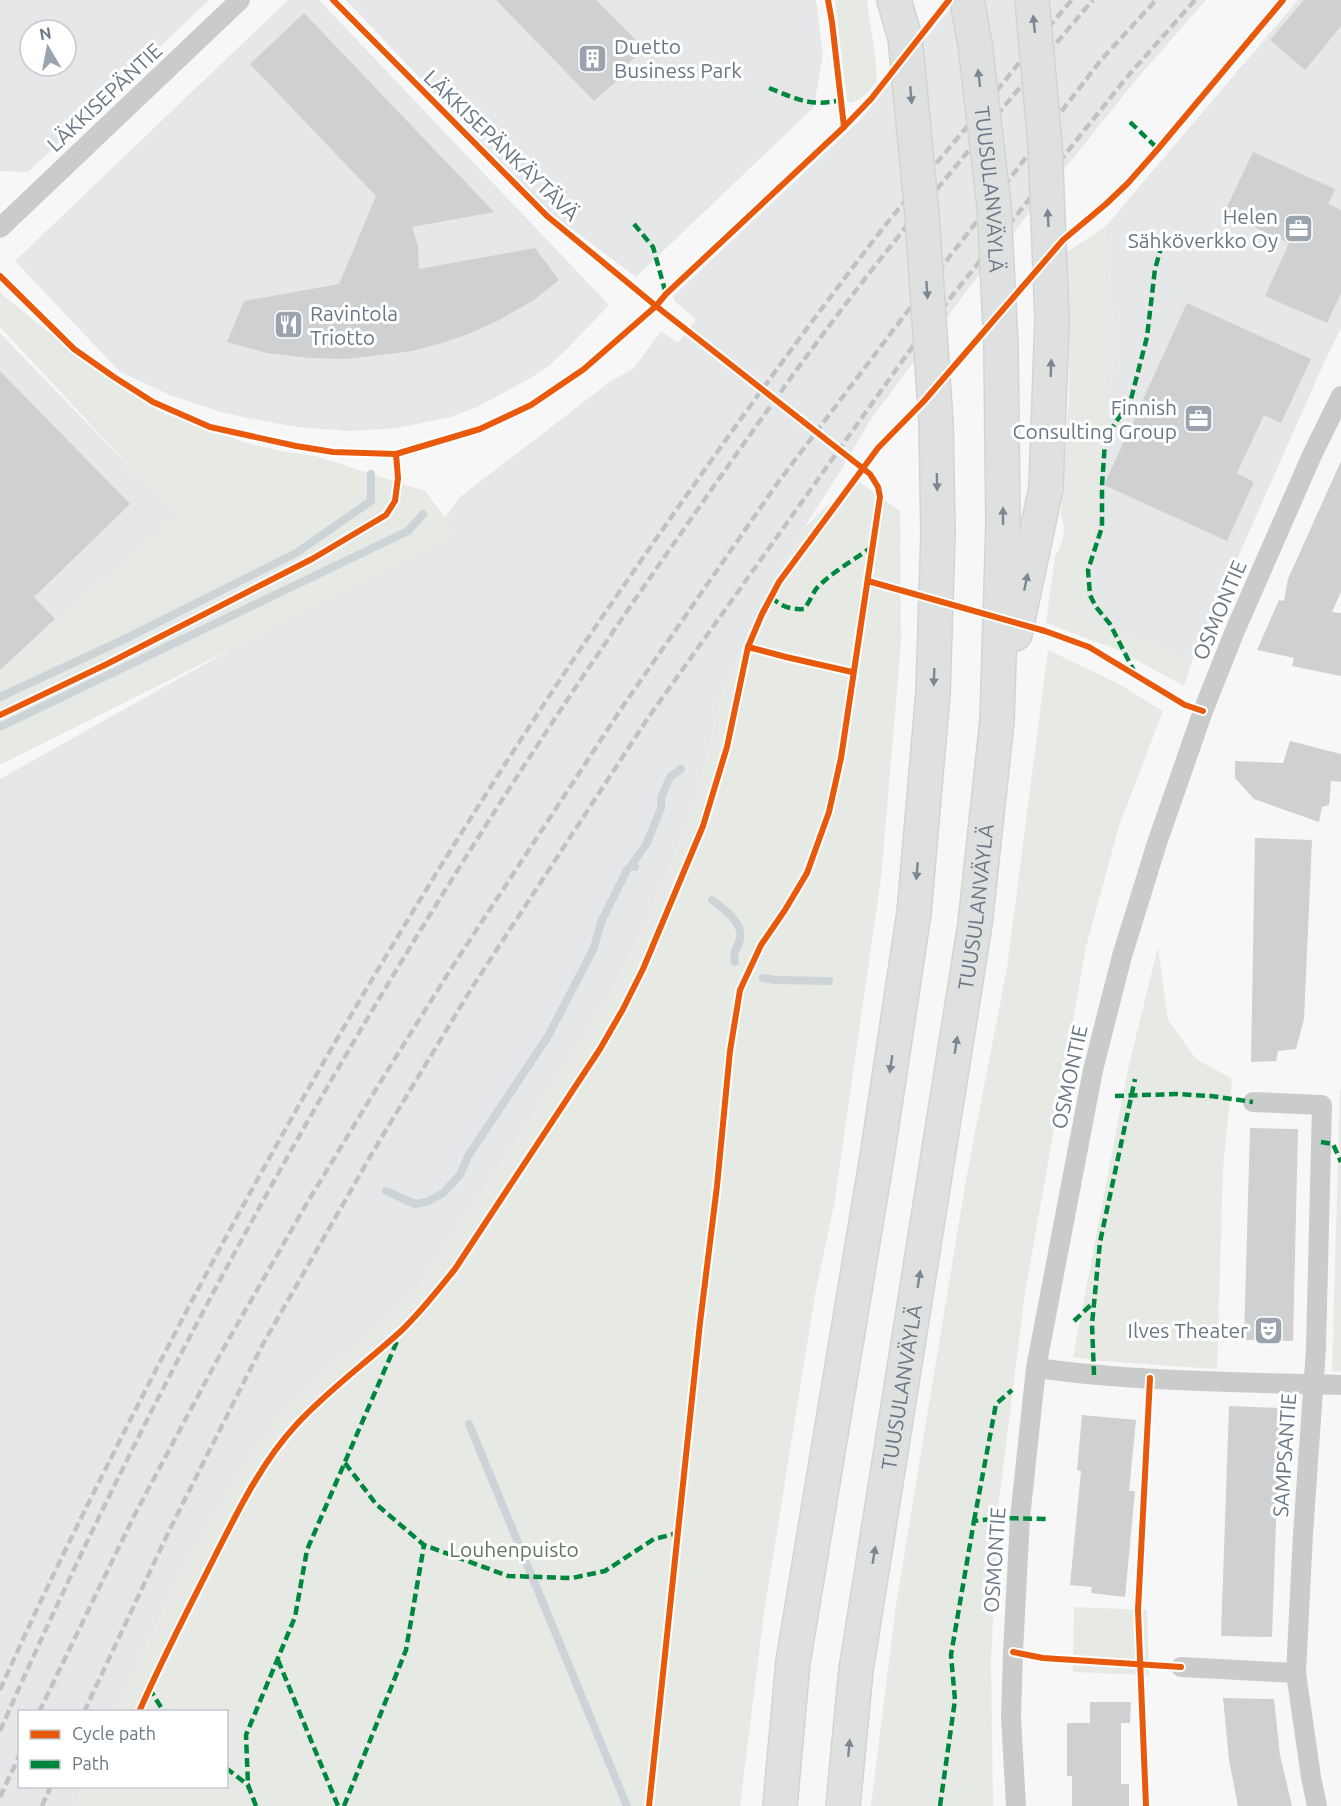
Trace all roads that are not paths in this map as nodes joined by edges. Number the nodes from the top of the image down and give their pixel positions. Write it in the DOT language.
graph roads {
  1 [pos="240,0"];
  2 [pos="894,0"];
  3 [pos="903,0"];
  4 [pos="968,0"];
  5 [pos="976,0"];
  6 [pos="1032,0"];
  7 [pos="905,37"];
  8 [pos="975,44"];
  9 [pos="0,228"];
  10 [pos="1341,396"];
  11 [pos="997,721"];
  12 [pos="1253,1102"];
  13 [pos="1036,1368"];
  14 [pos="1313,1384"];
  15 [pos="1341,1385"];
  16 [pos="1180,1667"];
  17 [pos="1296,1673"];
  18 [pos="780,1806"];
  19 [pos="843,1806"];
  20 [pos="1016,1806"];
  21 [pos="1317,1806"];
  1 -- 9 [label="street, LÄKKISEPÄNTIE"];
  2 -- 7 [label="highway"];
  3 -- 7 [label="highway"];
  4 -- 8 [label="highway, TUUSULANVÄYLÄ"];
  5 -- 8 [label="highway"];
  11 -- 6 [label="highway, one-way, bridge"];
  7 -- 18 [label="highway, one-way, bridge"];
  11 -- 8 [label="highway, TUUSULANVÄYLÄ, one-way, bridge"];
  10 -- 13 [label="street, OSMONTIE"];
  19 -- 11 [label="highway, TUUSULANVÄYLÄ, one-way"];
  12 -- 14 [label="street, SAMPSANTIE"];
  13 -- 14 [label="street"];
  13 -- 20 [label="street, OSMONTIE"];
  14 -- 15 [label="street"];
  14 -- 17 [label="street, SAMPSANTIE"];
  16 -- 17 [label="street"];
  17 -- 21 [label="street, SAMPSANTIE"];
}
